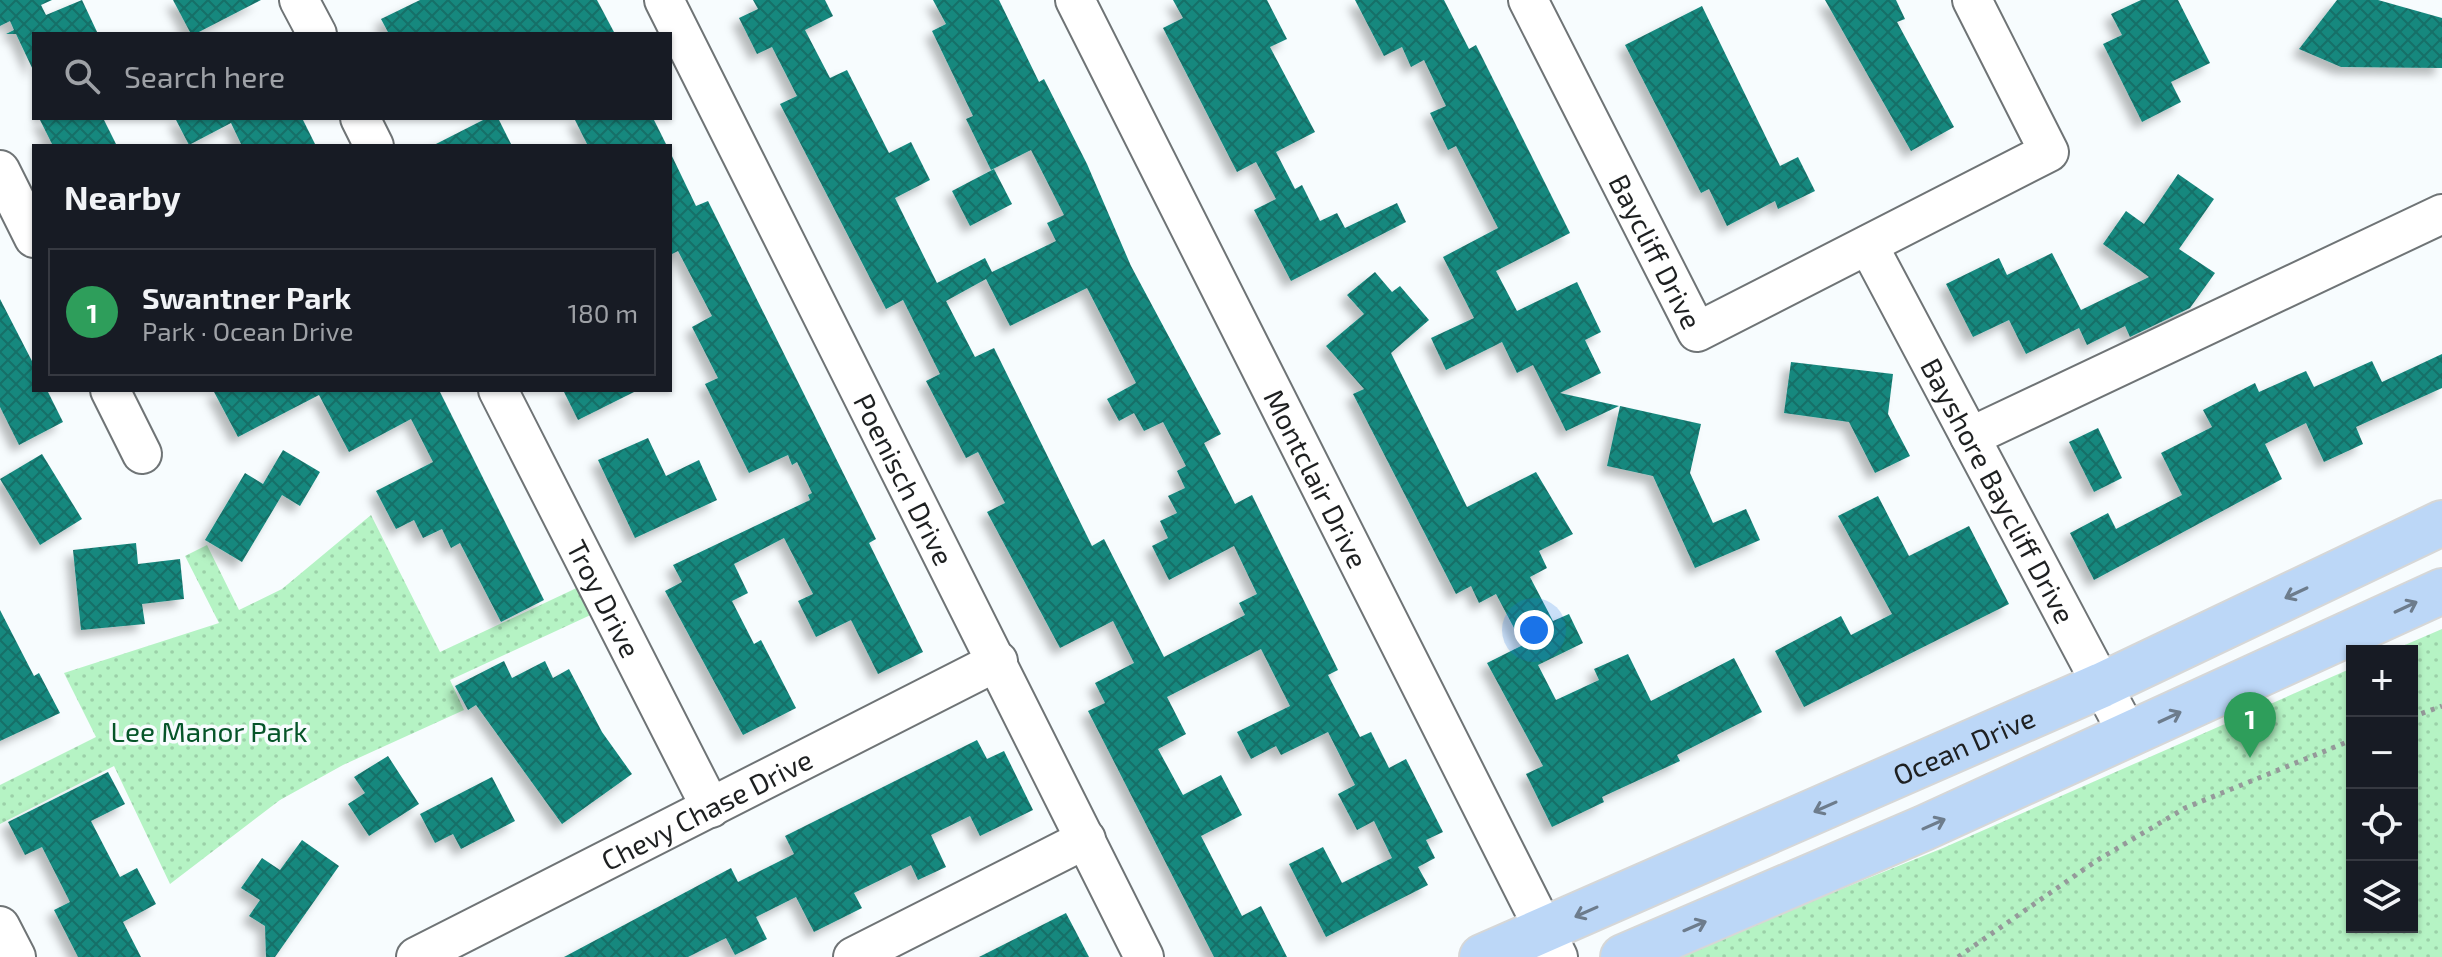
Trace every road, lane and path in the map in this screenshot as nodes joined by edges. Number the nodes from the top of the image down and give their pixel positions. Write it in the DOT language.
graph roads {
  1 [pos="299,0"];
  2 [pos="664,0"];
  3 [pos="1075,0"];
  4 [pos="1528,0"];
  5 [pos="1972,0"];
  6 [pos="316,32"];
  7 [pos="361,120"];
  8 [pos="373,144"];
  9 [pos="0,170"];
  10 [pos="2442,214"];
  11 [pos="32,234"];
  12 [pos="1868,245"];
  13 [pos="111,392"];
  14 [pos="499,392"];
  15 [pos="1970,437"];
  16 [pos="142,454"];
  17 [pos="2442,523"];
  18 [pos="2442,591"];
  19 [pos="998,661"];
  20 [pos="2102,685"];
  21 [pos="2442,706"];
  22 [pos="2418,715"];
  23 [pos="2129,736"];
  24 [pos="2346,742"];
  25 [pos="711,808"];
  26 [pos="1785,825"];
  27 [pos="1086,839"];
  28 [pos="1811,877"];
  29 [pos="0,926"];
  30 [pos="1551,944"];
  31 [pos="16,957"];
  32 [pos="416,957"];
  33 [pos="853,957"];
  34 [pos="1144,957"];
  35 [pos="1482,957"];
  36 [pos="1623,957"];
  37 [pos="1958,957"];
  1 -- 6 [label="street"];
  2 -- 19 [label="street, Poenisch Drive"];
  3 -- 30 [label="street, Montclair Drive"];
  4 -- 12 [label="street, Baycliff Drive"];
  5 -- 12 [label="street"];
  7 -- 8 [label="street"];
  9 -- 11 [label="street"];
  10 -- 15 [label="street"];
  12 -- 15 [label="street, Bayshore Baycliff Drive"];
  13 -- 16 [label="street"];
  14 -- 25 [label="street, Troy Drive"];
  15 -- 20 [label="street, Bayshore Baycliff Drive"];
  17 -- 20 [label="main road, Ocean Drive, one-way"];
  23 -- 18 [label="main road, Ocean Drive, one-way"];
  19 -- 25 [label="street, Chevy Chase Drive"];
  19 -- 27 [label="street, Poenisch Drive"];
  20 -- 23 [label="street, Bayshore Baycliff Drive"];
  20 -- 26 [label="main road, Ocean Drive, one-way"];
  21 -- 22 [label="path"];
  28 -- 23 [label="main road, Ocean Drive, one-way"];
  24 -- 37 [label="path"];
  25 -- 32 [label="street, Chevy Chase Drive"];
  26 -- 28 [label="main road"];
  26 -- 30 [label="main road, Ocean Drive, one-way"];
  27 -- 33 [label="street"];
  27 -- 34 [label="street, Poenisch Drive"];
  36 -- 28 [label="main road, Ocean Drive, one-way"];
  29 -- 31 [label="street"];
  30 -- 35 [label="main road, Ocean Drive"];
}
